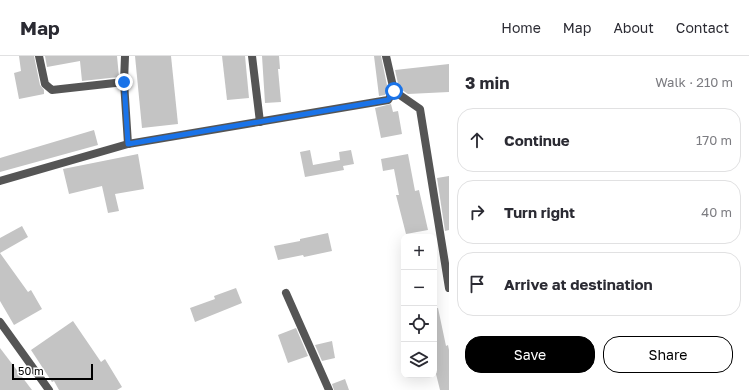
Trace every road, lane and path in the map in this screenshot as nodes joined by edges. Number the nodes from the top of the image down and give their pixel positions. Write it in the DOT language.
graph roads {
  1 [pos="39,56"];
  2 [pos="125,56"];
  3 [pos="252,56"];
  4 [pos="386,56"];
  5 [pos="124,82"];
  6 [pos="394,91"];
  7 [pos="260,122"];
  8 [pos="128,144"];
  9 [pos="0,181"];
  10 [pos="449,288"];
  11 [pos="286,293"];
  12 [pos="0,322"];
  13 [pos="49,390"];
  14 [pos="329,390"];
  1 -- 5 [label="street"];
  2 -- 5 [label="street"];
  3 -- 7 [label="street"];
  4 -- 6 [label="street"];
  5 -- 8 [label="street"];
  6 -- 7 [label="street"];
  6 -- 10 [label="street"];
  7 -- 8 [label="street"];
  8 -- 9 [label="street"];
  11 -- 14 [label="street"];
  12 -- 13 [label="street"];
}
